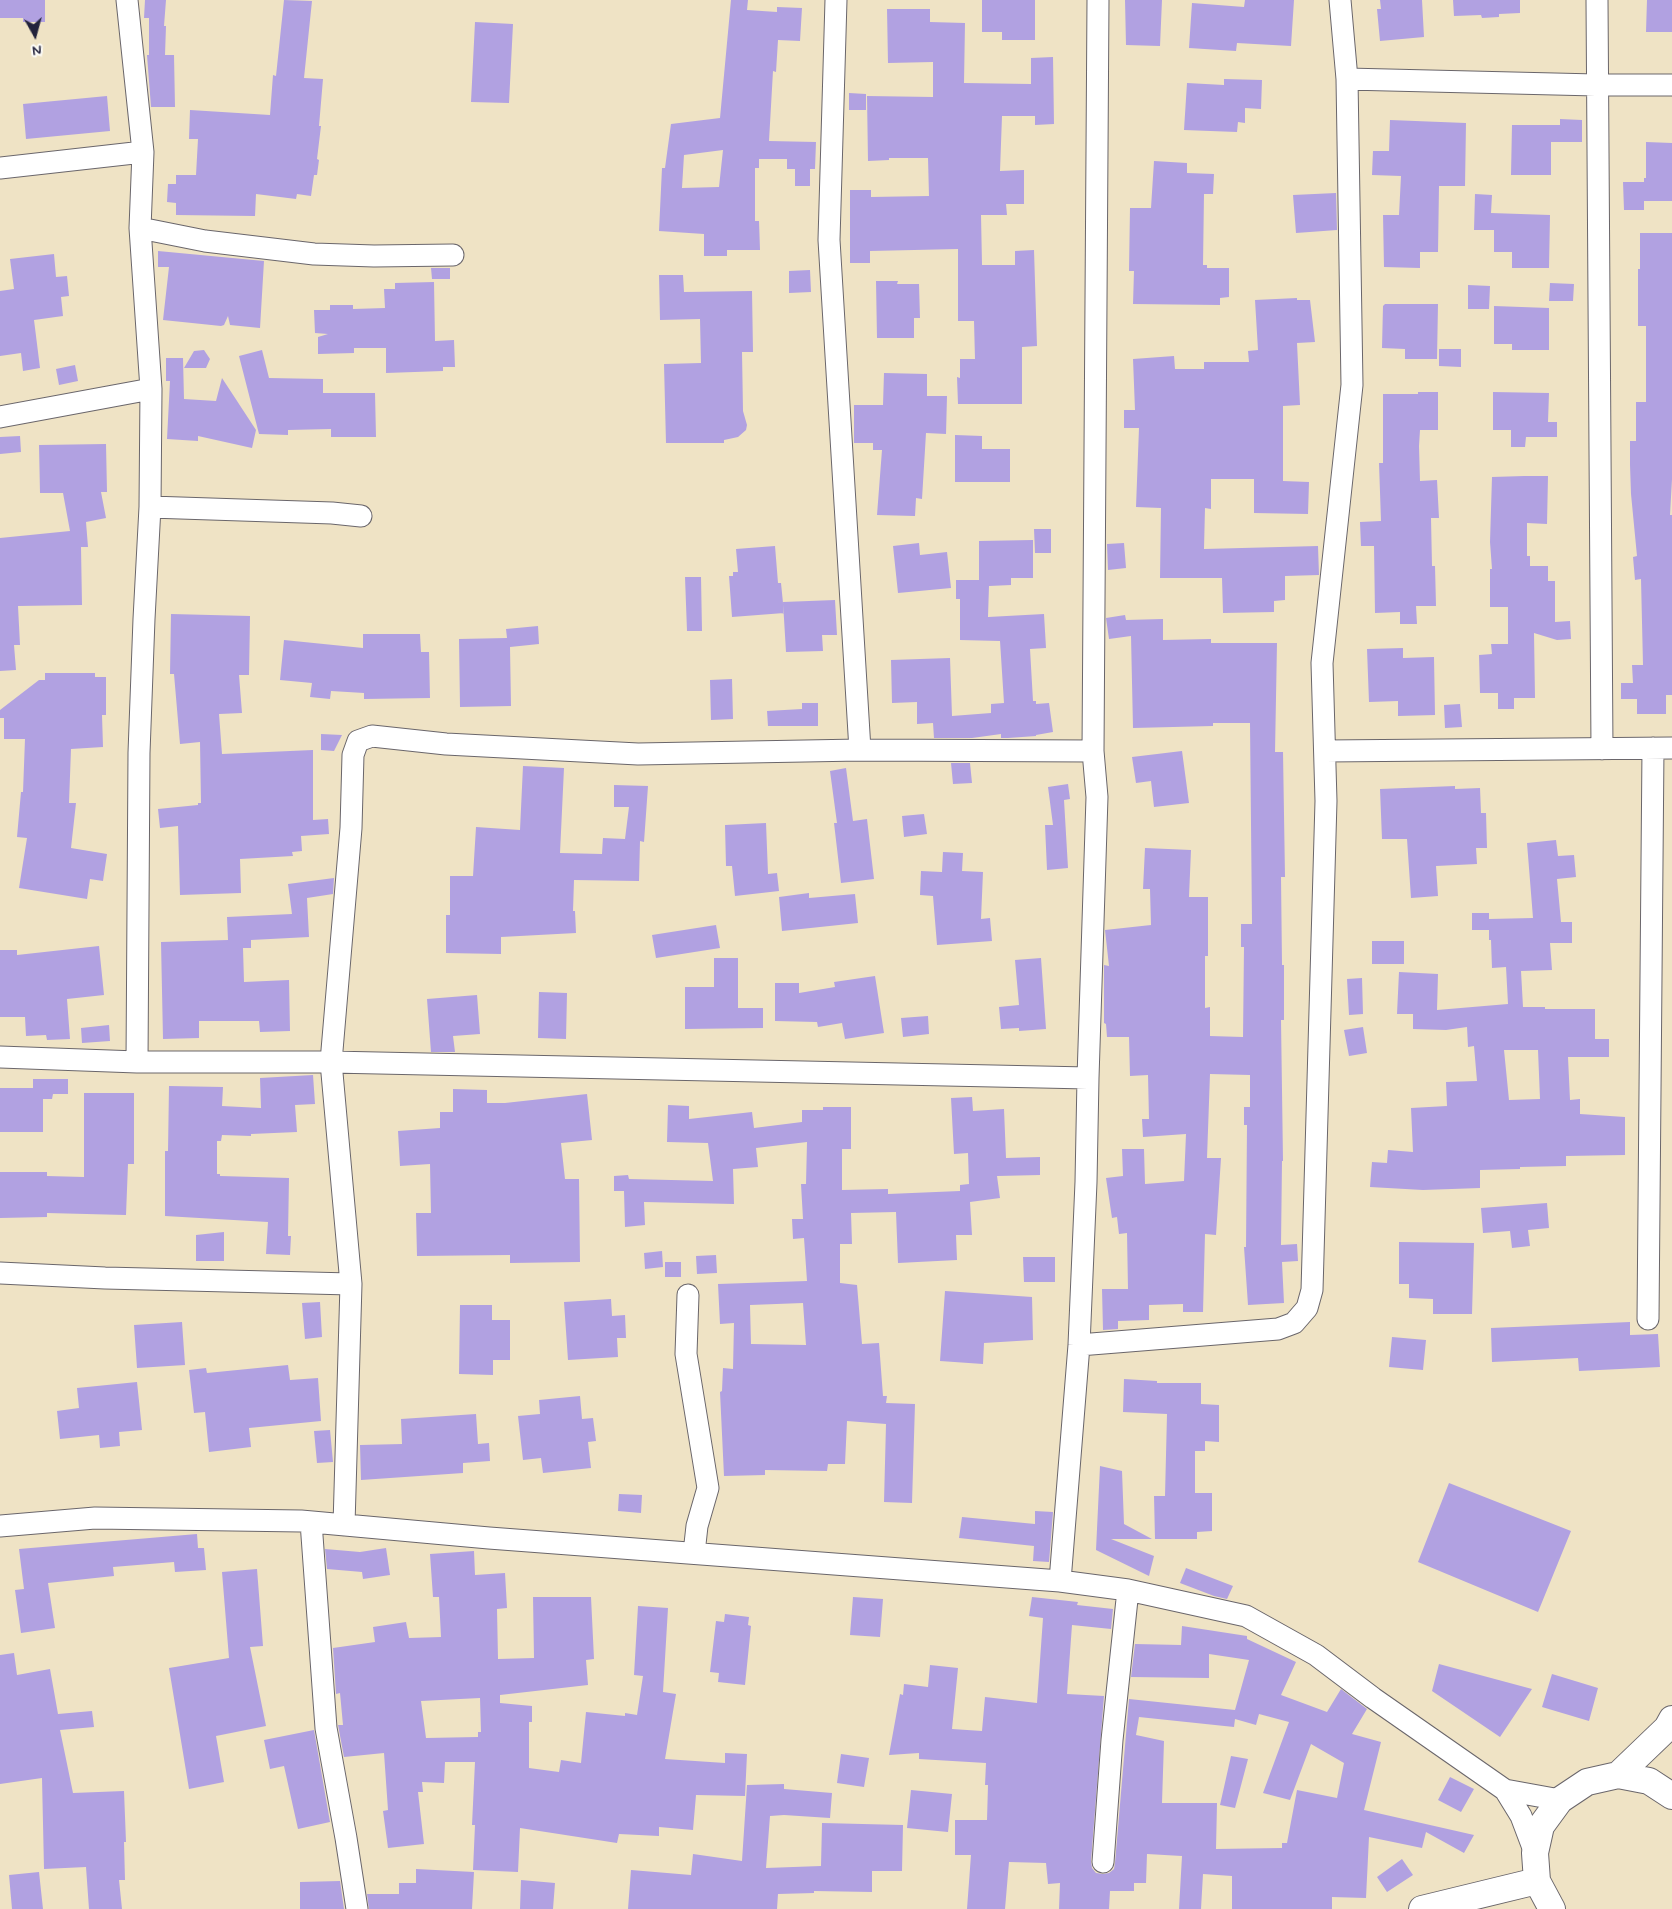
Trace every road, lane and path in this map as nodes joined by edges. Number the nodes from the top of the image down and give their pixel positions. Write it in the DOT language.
graph roads {
  1 [pos="127,0"];
  2 [pos="836,0"];
  3 [pos="1098,0"];
  4 [pos="1340,0"];
  5 [pos="1597,0"];
  6 [pos="1347,79"];
  7 [pos="1596,85"];
  8 [pos="1672,85"];
  9 [pos="143,152"];
  10 [pos="0,168"];
  11 [pos="140,228"];
  12 [pos="453,255"];
  13 [pos="150,389"];
  14 [pos="0,417"];
  15 [pos="150,507"];
  16 [pos="361,516"];
  17 [pos="1662,748"];
  18 [pos="1602,749"];
  19 [pos="860,750"];
  20 [pos="1093,751"];
  21 [pos="1325,751"];
  22 [pos="0,1057"];
  23 [pos="137,1062"];
  24 [pos="332,1062"];
  25 [pos="1088,1078"];
  26 [pos="0,1273"];
  27 [pos="350,1284"];
  28 [pos="688,1295"];
  29 [pos="1648,1318"];
  30 [pos="1079,1346"];
  31 [pos="311,1522"];
  32 [pos="344,1525"];
  33 [pos="0,1526"];
  34 [pos="694,1553"];
  35 [pos="1060,1581"];
  36 [pos="1128,1590"];
  37 [pos="1672,1719"];
  38 [pos="1618,1775"];
  39 [pos="1506,1790"];
  40 [pos="1672,1796"];
  41 [pos="1560,1800"];
  42 [pos="1535,1853"];
  43 [pos="1103,1862"];
  44 [pos="1537,1881"];
  45 [pos="1549,1908"];
  46 [pos="357,1909"];
  47 [pos="1422,1909"];
  1 -- 9 [label="street"];
  2 -- 19 [label="street"];
  3 -- 20 [label="street"];
  4 -- 6 [label="street"];
  5 -- 7 [label="street"];
  6 -- 7 [label="street"];
  6 -- 21 [label="street"];
  7 -- 8 [label="street"];
  7 -- 18 [label="street"];
  9 -- 10 [label="street"];
  9 -- 11 [label="street"];
  11 -- 12 [label="street"];
  11 -- 13 [label="street"];
  13 -- 14 [label="street"];
  13 -- 15 [label="street"];
  15 -- 16 [label="street"];
  15 -- 23 [label="street"];
  17 -- 18 [label="street"];
  17 -- 29 [label="street"];
  18 -- 21 [label="street"];
  19 -- 20 [label="street"];
  19 -- 24 [label="street"];
  20 -- 25 [label="street"];
  21 -- 30 [label="street"];
  22 -- 23 [label="street"];
  23 -- 24 [label="street"];
  24 -- 25 [label="street"];
  24 -- 27 [label="street"];
  25 -- 30 [label="street"];
  26 -- 27 [label="street"];
  27 -- 32 [label="street"];
  28 -- 34 [label="street"];
  30 -- 35 [label="street"];
  31 -- 32 [label="street"];
  31 -- 33 [label="street"];
  31 -- 46 [label="street"];
  32 -- 34 [label="street"];
  34 -- 35 [label="street"];
  35 -- 36 [label="street"];
  36 -- 39 [label="street"];
  36 -- 43 [label="street"];
  37 -- 38 [label="main road"];
  38 -- 40 [label="main road"];
  38 -- 41 [label="main road"];
  39 -- 41 [label="street"];
  39 -- 42 [label="street"];
  41 -- 42 [label="main road"];
  42 -- 44 [label="main road"];
  44 -- 45 [label="main road"];
  44 -- 47 [label="main road"];
}
